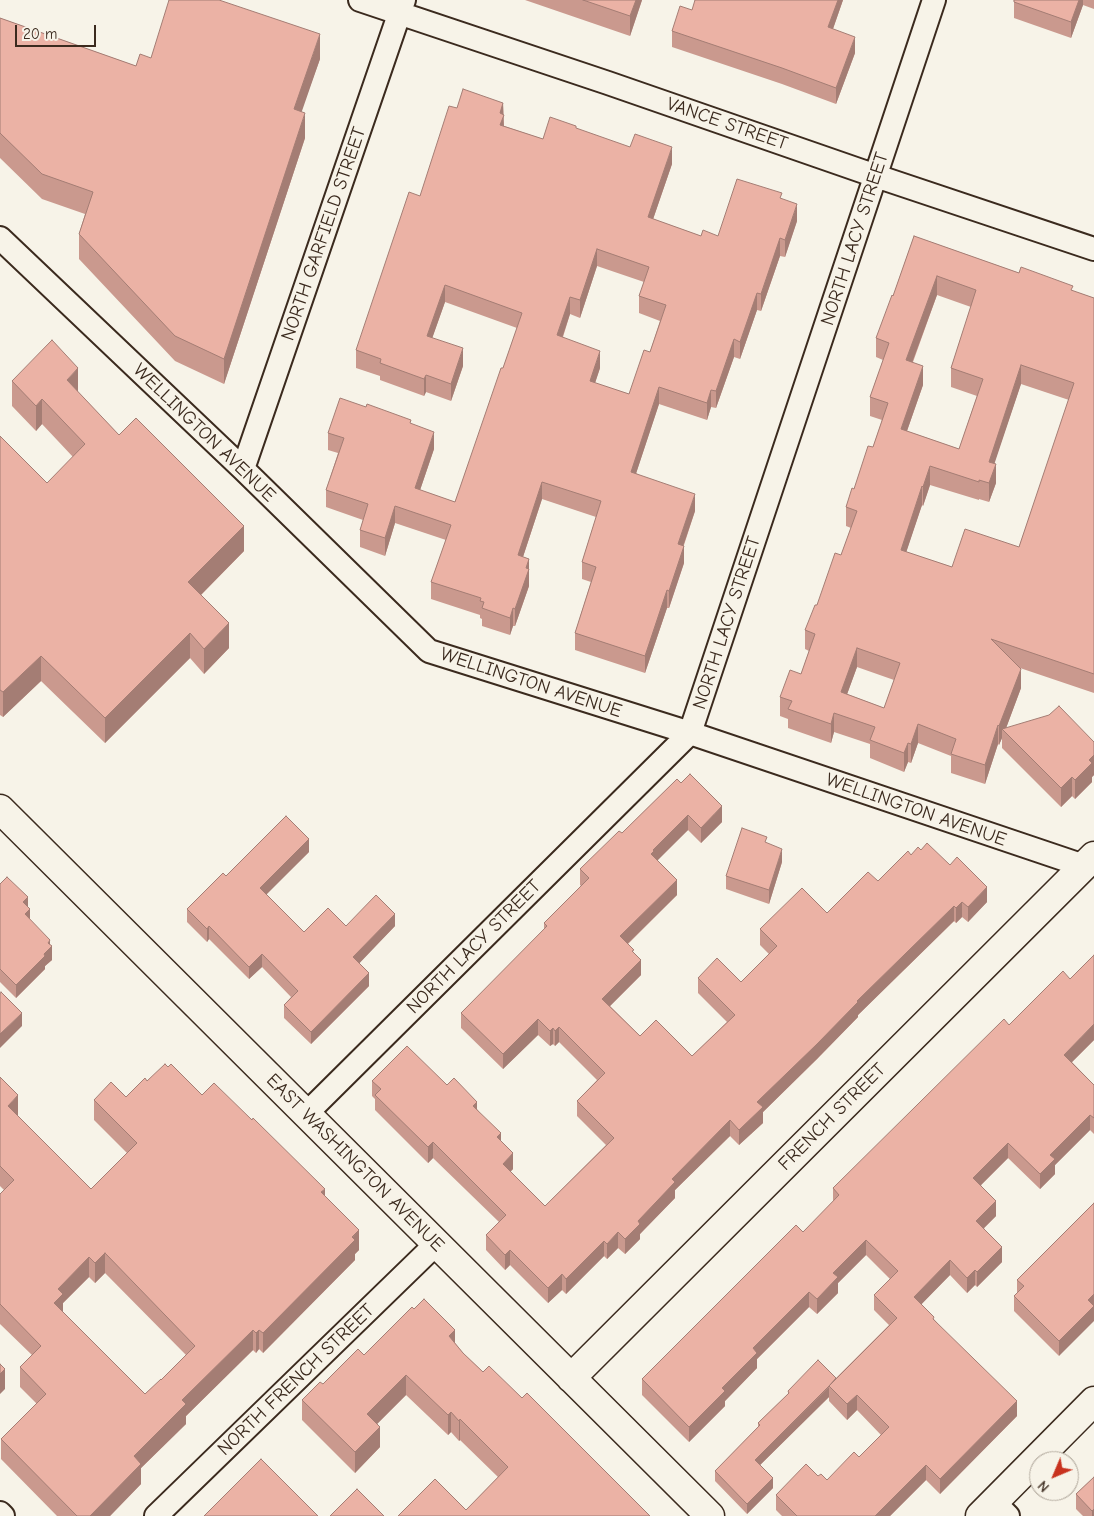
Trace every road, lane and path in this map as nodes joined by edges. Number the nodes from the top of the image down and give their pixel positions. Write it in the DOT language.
graph roads {
  1 [pos="360,0"];
  2 [pos="934,0"];
  3 [pos="402,6"];
  4 [pos="876,176"];
  5 [pos="0,238"];
  6 [pos="1094,249"];
  7 [pos="243,469"];
  8 [pos="690,733"];
  9 [pos="0,809"];
  10 [pos="1089,861"];
  11 [pos="306,1114"];
  12 [pos="436,1244"];
  13 [pos="571,1378"];
  14 [pos="1094,1401"];
  15 [pos="994,1511"];
  16 [pos="0,1512"];
  17 [pos="3,1516"];
  18 [pos="156,1516"];
  19 [pos="710,1516"];
  1 -- 3 [label="street, VANCE STREET"];
  2 -- 4 [label="street, NORTH LACY STREET"];
  3 -- 4 [label="street, VANCE STREET"];
  3 -- 7 [label="street, NORTH GARFIELD STREET"];
  4 -- 6 [label="street, VANCE STREET"];
  4 -- 8 [label="street, NORTH LACY STREET"];
  5 -- 7 [label="street, WELLINGTON AVENUE"];
  7 -- 8 [label="street, WELLINGTON AVENUE"];
  8 -- 10 [label="street, WELLINGTON AVENUE"];
  8 -- 11 [label="street, NORTH LACY STREET"];
  9 -- 11 [label="street, EAST WASHINGTON AVENUE"];
  10 -- 13 [label="street, FRENCH STREET"];
  11 -- 12 [label="street, EAST WASHINGTON AVENUE"];
  12 -- 13 [label="street, EAST WASHINGTON AVENUE"];
  12 -- 18 [label="street, NORTH FRENCH STREET"];
  13 -- 19 [label="street, EAST WASHINGTON AVENUE"];
  14 -- 15 [label="street"];
  16 -- 17 [label="street"];
}
